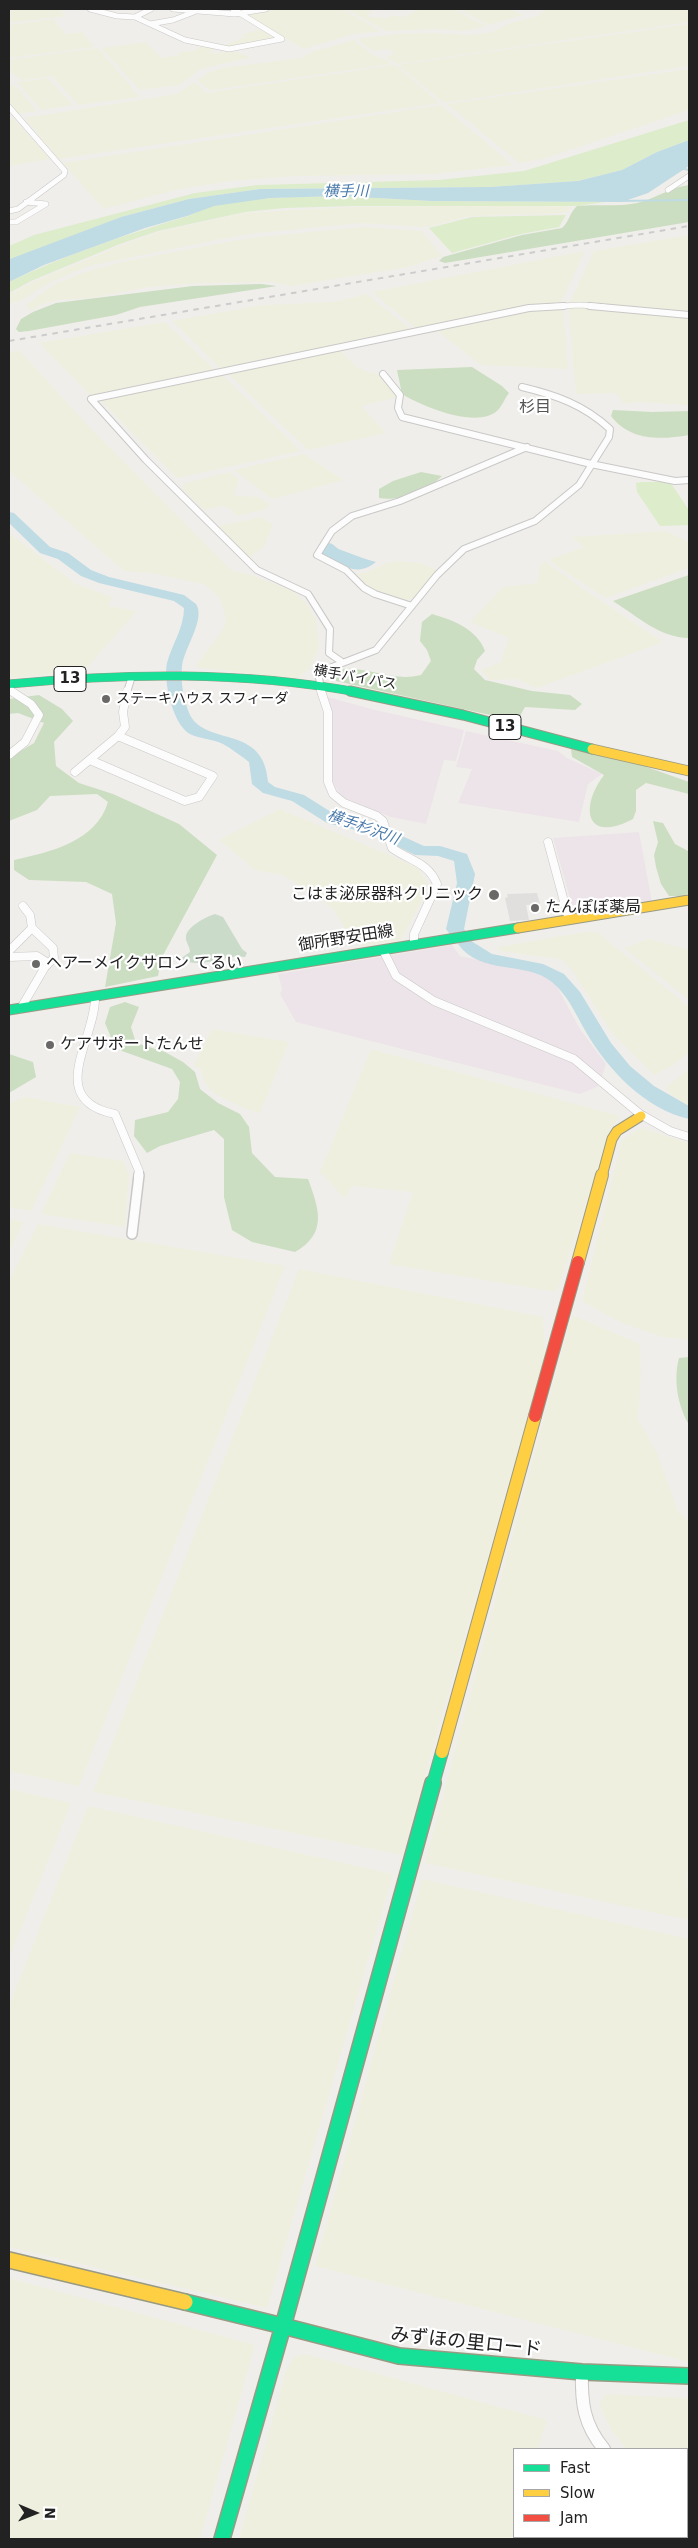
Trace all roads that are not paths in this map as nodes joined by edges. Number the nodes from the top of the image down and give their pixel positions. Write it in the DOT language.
graph roads {
  1 [pos="90,9"];
  2 [pos="151,9"];
  3 [pos="173,9"];
  4 [pos="233,9"];
  5 [pos="266,9"];
  6 [pos="194,12"];
  7 [pos="240,14"];
  8 [pos="135,17"];
  9 [pos="150,24"];
  10 [pos="9,107"];
  11 [pos="689,176"];
  12 [pos="668,190"];
  13 [pos="26,202"];
  14 [pos="9,211"];
  15 [pos="9,222"];
  16 [pos="689,315"];
  17 [pos="383,374"];
  18 [pos="522,387"];
  19 [pos="527,447"];
  20 [pos="591,464"];
  21 [pos="689,480"];
  22 [pos="412,606"];
  23 [pos="342,662"];
  24 [pos="132,676"];
  25 [pos="9,684"];
  26 [pos="320,687"];
  27 [pos="9,690"];
  28 [pos="118,736"];
  29 [pos="9,755"];
  30 [pos="90,760"];
  31 [pos="689,771"];
  32 [pos="75,772"];
  33 [pos="548,842"];
  34 [pos="689,900"];
  35 [pos="23,906"];
  36 [pos="570,920"];
  37 [pos="32,928"];
  38 [pos="414,944"];
  39 [pos="383,950"];
  40 [pos="9,951"];
  41 [pos="9,957"];
  42 [pos="48,964"];
  43 [pos="95,997"];
  44 [pos="21,1008"];
  45 [pos="9,1010"];
  46 [pos="641,1116"];
  47 [pos="689,1137"];
  48 [pos="132,1234"];
  49 [pos="9,2260"];
  50 [pos="283,2326"];
  51 [pos="582,2372"];
  52 [pos="689,2376"];
  53 [pos="603,2448"];
  54 [pos="222,2539"];
  1 -- 8 [label="street"];
  2 -- 8 [label="street"];
  3 -- 6 [label="street"];
  4 -- 7 [label="street"];
  5 -- 7 [label="street"];
  6 -- 7 [label="street"];
  6 -- 9 [label="street"];
  7 -- 9 [label="street"];
  8 -- 9 [label="street"];
  10 -- 13 [label="street"];
  11 -- 12 [label="street"];
  13 -- 14 [label="street"];
  13 -- 15 [label="street"];
  16 -- 23 [label="street"];
  17 -- 19 [label="street"];
  18 -- 20 [label="street"];
  19 -- 20 [label="street"];
  19 -- 22 [label="street"];
  20 -- 21 [label="street"];
  20 -- 22 [label="street"];
  22 -- 23 [label="street"];
  23 -- 26 [label="street"];
  24 -- 25 [label="main road, 横手バイパス / 13"];
  24 -- 26 [label="main road, 横手バイパス / 13"];
  24 -- 28 [label="street"];
  26 -- 31 [label="main road, 横手バイパス / 13"];
  26 -- 38 [label="street"];
  27 -- 29 [label="street"];
  28 -- 30 [label="street"];
  28 -- 30 [label="street"];
  30 -- 32 [label="street"];
  33 -- 36 [label="street"];
  34 -- 36 [label="main road, 御所野安田線"];
  35 -- 37 [label="street"];
  36 -- 38 [label="main road, 御所野安田線"];
  37 -- 40 [label="street"];
  37 -- 42 [label="street"];
  38 -- 39 [label="main road, 御所野安田線"];
  39 -- 43 [label="main road, 御所野安田線"];
  39 -- 46 [label="street"];
  41 -- 42 [label="street"];
  42 -- 44 [label="street"];
  43 -- 44 [label="main road, 御所野安田線"];
  43 -- 48 [label="street"];
  44 -- 45 [label="main road, 御所野安田線"];
  46 -- 47 [label="street"];
  46 -- 50 [label="main road"];
  49 -- 50 [label="main road, みずほの里ロード"];
  50 -- 51 [label="main road, みずほの里ロード"];
  50 -- 54 [label="main road"];
  51 -- 52 [label="main road, みずほの里ロード"];
  51 -- 53 [label="street"];
}
